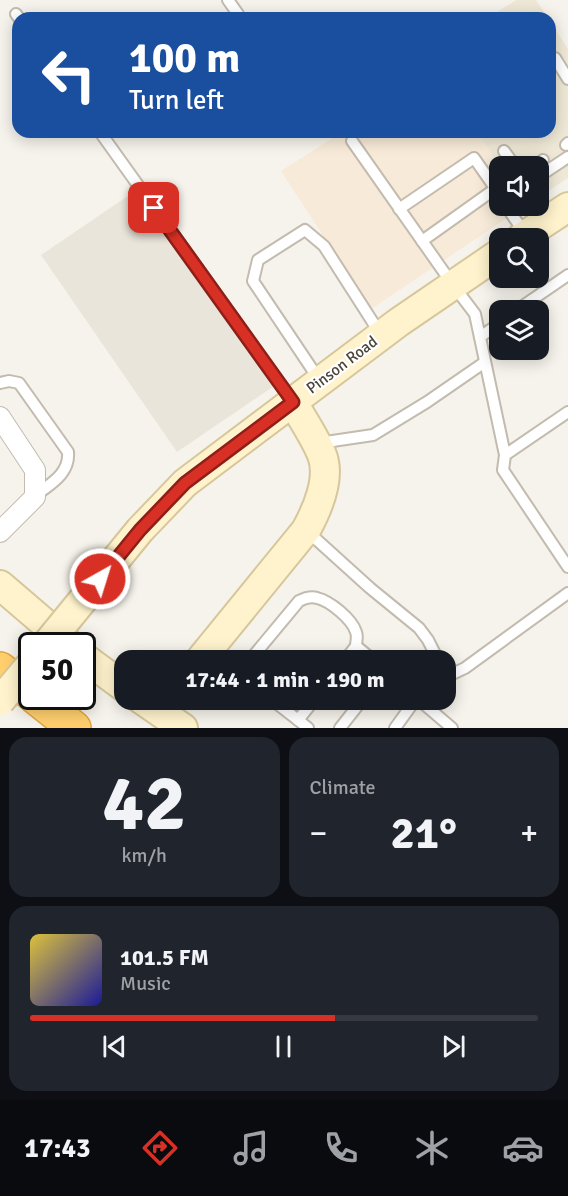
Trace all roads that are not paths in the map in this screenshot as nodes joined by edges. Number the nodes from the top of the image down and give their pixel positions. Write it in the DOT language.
graph roads {
  1 [pos="556,60"];
  2 [pos="568,79"];
  3 [pos="104,138"];
  4 [pos="352,141"];
  5 [pos="504,151"];
  6 [pos="508,156"];
  7 [pos="568,157"];
  8 [pos="549,170"];
  9 [pos="489,180"];
  10 [pos="489,197"];
  11 [pos="399,208"];
  12 [pos="553,209"];
  13 [pos="533,228"];
  14 [pos="422,241"];
  15 [pos="489,260"];
  16 [pos="568,275"];
  17 [pos="453,285"];
  18 [pos="532,300"];
  19 [pos="489,330"];
  20 [pos="382,335"];
  21 [pos="480,336"];
  22 [pos="485,362"];
  23 [pos="320,382"];
  24 [pos="0,383"];
  25 [pos="293,402"];
  26 [pos="568,412"];
  27 [pos="0,417"];
  28 [pos="316,444"];
  29 [pos="505,455"];
  30 [pos="34,497"];
  31 [pos="306,530"];
  32 [pos="0,532"];
  33 [pos="568,567"];
  34 [pos="0,585"];
  35 [pos="568,593"];
  36 [pos="55,632"];
  37 [pos="57,632"];
  38 [pos="356,646"];
  39 [pos="212,650"];
  40 [pos="258,650"];
  41 [pos="353,650"];
  42 [pos="361,650"];
  43 [pos="433,650"];
  44 [pos="96,666"];
  45 [pos="0,669"];
  46 [pos="456,672"];
  47 [pos="18,680"];
  48 [pos="114,680"];
  49 [pos="18,683"];
  50 [pos="0,701"];
  51 [pos="52,710"];
  52 [pos="163,710"];
  53 [pos="285,710"];
  54 [pos="306,710"];
  55 [pos="354,710"];
  56 [pos="408,710"];
  57 [pos="430,710"];
  58 [pos="298,720"];
  59 [pos="74,728"];
  60 [pos="183,728"];
  61 [pos="308,728"];
  62 [pos="340,728"];
  63 [pos="394,728"];
  64 [pos="452,728"];
  1 -- 2 [label="lane"];
  3 -- 25 [label="lane"];
  4 -- 11 [label="lane"];
  5 -- 6 [label="lane"];
  7 -- 8 [label="lane"];
  9 -- 11 [label="lane"];
  10 -- 14 [label="lane"];
  11 -- 14 [label="lane"];
  12 -- 13 [label="main road"];
  14 -- 17 [label="lane"];
  15 -- 17 [label="main road, Pinson Road"];
  16 -- 18 [label="lane"];
  17 -- 20 [label="main road, Pinson Road"];
  17 -- 21 [label="lane"];
  19 -- 21 [label="lane"];
  20 -- 23 [label="main road, Pinson Road"];
  20 -- 23 [label="lane"];
  21 -- 22 [label="lane"];
  22 -- 28 [label="lane"];
  22 -- 29 [label="lane"];
  23 -- 25 [label="main road, Pinson Road"];
  24 -- 30 [label="lane"];
  25 -- 28 [label="main road"];
  25 -- 37 [label="main road, Pinson Road, bridge"];
  26 -- 29 [label="lane"];
  27 -- 30 [label="street"];
  28 -- 31 [label="main road"];
  29 -- 33 [label="lane"];
  30 -- 32 [label="street"];
  31 -- 39 [label="main road"];
  31 -- 43 [label="lane"];
  34 -- 36 [label="main road"];
  35 -- 46 [label="lane"];
  38 -- 40 [label="lane"];
  38 -- 41 [label="lane"];
  38 -- 42 [label="lane"];
  44 -- 48 [label="main road"];
  45 -- 49 [label="highway"];
  47 -- 50 [label="main road, bridge"];
  51 -- 59 [label="highway"];
  52 -- 60 [label="main road"];
  53 -- 58 [label="lane"];
  54 -- 58 [label="lane"];
  55 -- 62 [label="lane"];
  56 -- 63 [label="lane"];
  57 -- 64 [label="lane"];
  58 -- 61 [label="lane"];
}
